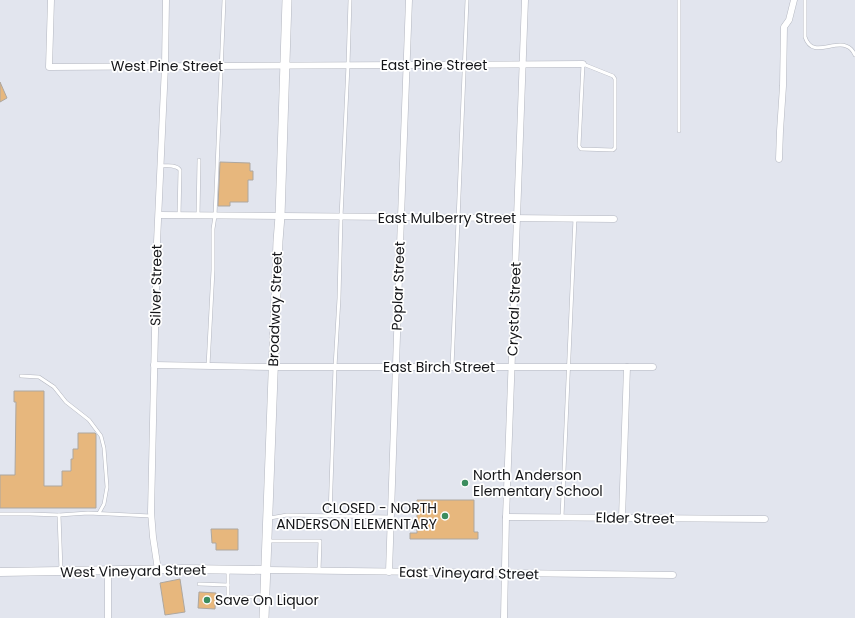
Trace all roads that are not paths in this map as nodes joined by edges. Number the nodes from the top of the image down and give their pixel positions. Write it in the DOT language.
graph roads {
  1 [pos="51,0"];
  2 [pos="166,0"];
  3 [pos="224,0"];
  4 [pos="287,0"];
  5 [pos="350,0"];
  6 [pos="410,0"];
  7 [pos="467,0"];
  8 [pos="525,0"];
  9 [pos="679,0"];
  10 [pos="794,0"];
  11 [pos="805,0"];
  12 [pos="855,55"];
  13 [pos="523,64"];
  14 [pos="583,64"];
  15 [pos="285,65"];
  16 [pos="348,65"];
  17 [pos="407,65"];
  18 [pos="464,65"];
  19 [pos="165,66"];
  20 [pos="221,66"];
  21 [pos="679,131"];
  22 [pos="779,159"];
  23 [pos="199,160"];
  24 [pos="160,166"];
  25 [pos="159,215"];
  26 [pos="179,215"];
  27 [pos="198,216"];
  28 [pos="215,216"];
  29 [pos="280,216"];
  30 [pos="341,217"];
  31 [pos="401,217"];
  32 [pos="458,218"];
  33 [pos="517,218"];
  34 [pos="575,218"];
  35 [pos="614,219"];
  36 [pos="154,365"];
  37 [pos="208,366"];
  38 [pos="273,367"];
  39 [pos="335,367"];
  40 [pos="396,367"];
  41 [pos="452,367"];
  42 [pos="512,367"];
  43 [pos="569,367"];
  44 [pos="627,367"];
  45 [pos="653,367"];
  46 [pos="21,376"];
  47 [pos="99,513"];
  48 [pos="0,514"];
  49 [pos="59,515"];
  50 [pos="151,516"];
  51 [pos="330,516"];
  52 [pos="390,517"];
  53 [pos="506,517"];
  54 [pos="562,517"];
  55 [pos="268,518"];
  56 [pos="622,518"];
  57 [pos="765,520"];
  58 [pos="267,540"];
  59 [pos="158,570"];
  60 [pos="228,570"];
  61 [pos="266,570"];
  62 [pos="108,571"];
  63 [pos="319,571"];
  64 [pos="0,572"];
  65 [pos="61,572"];
  66 [pos="389,572"];
  67 [pos="505,573"];
  68 [pos="673,575"];
  69 [pos="199,584"];
  70 [pos="228,585"];
  71 [pos="264,597"];
  72 [pos="108,618"];
  73 [pos="264,618"];
  74 [pos="504,618"];
  1 -- 19 [label="street, West Pine Street"];
  2 -- 19 [label="street, Silver Street"];
  3 -- 20 [label="lane"];
  4 -- 15 [label="main road, Broadway Street"];
  5 -- 16 [label="lane"];
  6 -- 17 [label="street, Poplar Street"];
  7 -- 18 [label="lane"];
  8 -- 13 [label="street, Crystal Street"];
  9 -- 21 [label="lane"];
  10 -- 22 [label="street"];
  11 -- 12 [label="lane"];
  13 -- 14 [label="street, East Pine Street"];
  13 -- 18 [label="street, East Pine Street"];
  13 -- 33 [label="street, Crystal Street"];
  14 -- 14 [label="lane"];
  15 -- 16 [label="street, East Pine Street"];
  15 -- 20 [label="street, West Pine Street"];
  15 -- 29 [label="main road, Broadway Street"];
  16 -- 17 [label="street, East Pine Street"];
  16 -- 30 [label="lane"];
  17 -- 18 [label="street, East Pine Street"];
  17 -- 31 [label="street, Poplar Street"];
  18 -- 32 [label="lane"];
  19 -- 20 [label="street, West Pine Street"];
  19 -- 24 [label="street, Silver Street"];
  20 -- 28 [label="lane"];
  23 -- 27 [label="lane"];
  24 -- 25 [label="street, Silver Street"];
  24 -- 26 [label="lane"];
  25 -- 26 [label="street, East Mulberry Street"];
  25 -- 36 [label="street, Silver Street"];
  26 -- 27 [label="street, East Mulberry Street"];
  27 -- 28 [label="street, East Mulberry Street"];
  28 -- 29 [label="street, East Mulberry Street"];
  28 -- 37 [label="lane"];
  29 -- 30 [label="street, East Mulberry Street"];
  29 -- 38 [label="main road, Broadway Street"];
  30 -- 31 [label="street, East Mulberry Street"];
  30 -- 39 [label="lane"];
  31 -- 32 [label="street, East Mulberry Street"];
  31 -- 40 [label="street, Poplar Street"];
  32 -- 33 [label="street, East Mulberry Street"];
  32 -- 41 [label="lane"];
  33 -- 34 [label="street, East Mulberry Street"];
  33 -- 42 [label="street, Crystal Street"];
  34 -- 35 [label="street, East Mulberry Street"];
  34 -- 43 [label="lane"];
  36 -- 37 [label="street, East Birch Street"];
  36 -- 50 [label="street, Silver Street"];
  37 -- 38 [label="street, East Birch Street"];
  38 -- 39 [label="street, East Birch Street"];
  38 -- 55 [label="main road, Broadway Street"];
  39 -- 40 [label="street, East Birch Street"];
  39 -- 51 [label="lane"];
  40 -- 41 [label="street, East Birch Street"];
  40 -- 52 [label="street, Poplar Street"];
  41 -- 42 [label="street, East Birch Street"];
  42 -- 43 [label="street, East Birch Street"];
  42 -- 53 [label="street, Crystal Street"];
  43 -- 44 [label="street, East Birch Street"];
  43 -- 54 [label="lane"];
  44 -- 45 [label="street, East Birch Street"];
  44 -- 56 [label="street"];
  46 -- 47 [label="lane"];
  47 -- 49 [label="lane"];
  47 -- 50 [label="lane"];
  48 -- 49 [label="lane"];
  49 -- 65 [label="lane"];
  50 -- 59 [label="street, Silver Street"];
  51 -- 52 [label="lane"];
  51 -- 55 [label="lane"];
  52 -- 66 [label="street, Poplar Street"];
  53 -- 54 [label="street, Elder Street"];
  53 -- 67 [label="street, Crystal Street"];
  54 -- 56 [label="street, Elder Street"];
  55 -- 58 [label="main road, Broadway Street"];
  56 -- 57 [label="street, Elder Street"];
  58 -- 61 [label="main road, Broadway Street"];
  58 -- 63 [label="lane"];
  59 -- 60 [label="street, West Vineyard Street"];
  59 -- 62 [label="street, West Vineyard Street"];
  60 -- 61 [label="street, West Vineyard Street"];
  60 -- 70 [label="lane"];
  61 -- 63 [label="street, East Vineyard Street"];
  61 -- 71 [label="main road, Broadway Street"];
  62 -- 65 [label="street, West Vineyard Street"];
  62 -- 72 [label="street"];
  63 -- 66 [label="street, East Vineyard Street"];
  64 -- 65 [label="street, West Vineyard Street"];
  66 -- 67 [label="street, East Vineyard Street"];
  67 -- 68 [label="street, East Vineyard Street"];
  67 -- 74 [label="street, Crystal Street"];
  69 -- 70 [label="lane"];
  70 -- 71 [label="lane"];
  71 -- 73 [label="main road, Broadway Street"];
}
